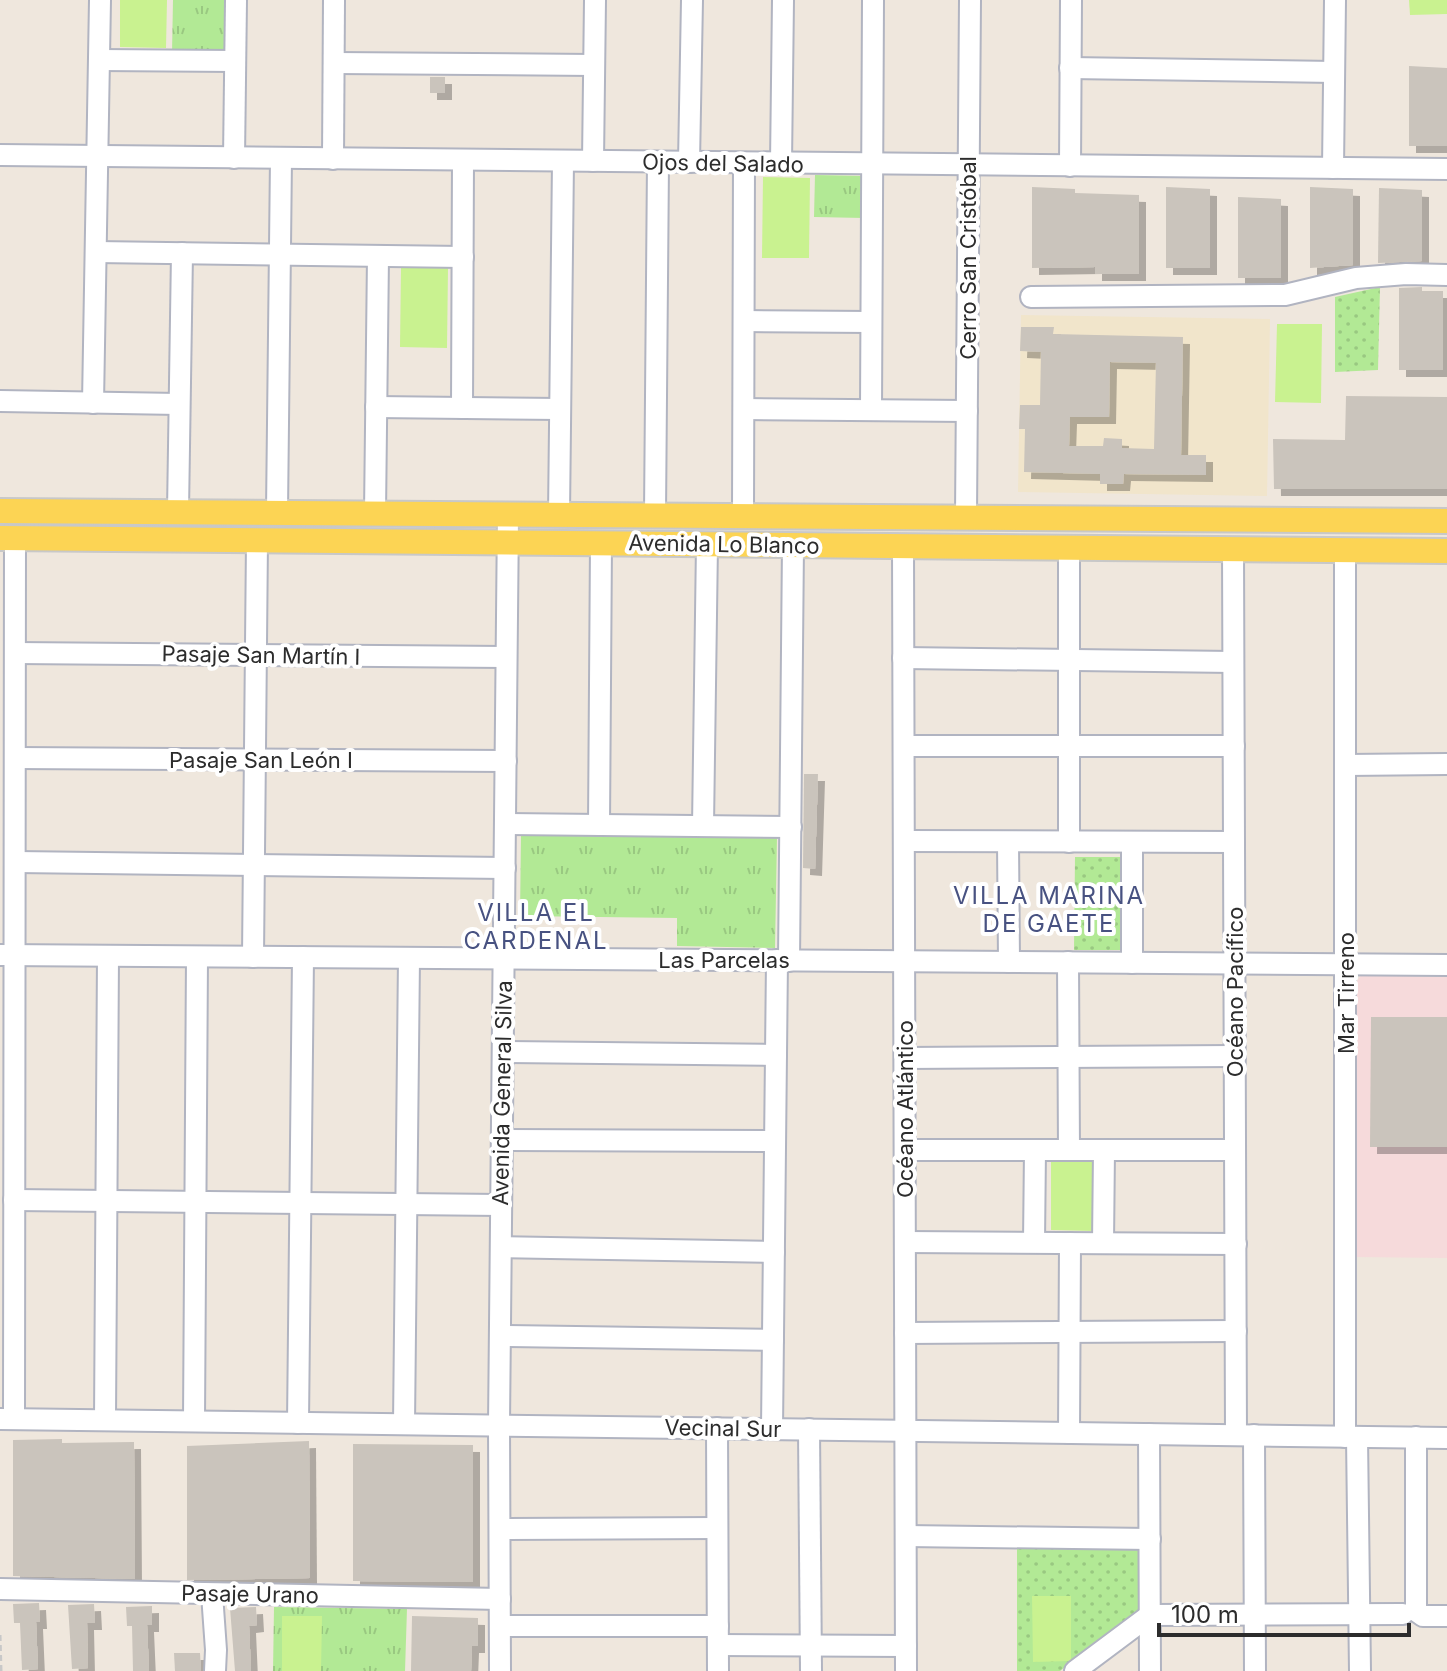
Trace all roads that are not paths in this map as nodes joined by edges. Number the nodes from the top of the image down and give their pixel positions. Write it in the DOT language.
graph roads {
  1 [pos="100,0"];
  2 [pos="236,0"];
  3 [pos="334,0"];
  4 [pos="595,0"];
  5 [pos="692,0"];
  6 [pos="783,0"];
  7 [pos="873,0"];
  8 [pos="970,0"];
  9 [pos="1071,0"];
  10 [pos="1335,0"];
  11 [pos="99,60"];
  12 [pos="235,61"];
  13 [pos="334,63"];
  14 [pos="594,65"];
  15 [pos="1070,68"];
  16 [pos="1334,72"];
  17 [pos="0,155"];
  18 [pos="97,156"];
  19 [pos="234,158"];
  20 [pos="281,158"];
  21 [pos="333,159"];
  22 [pos="463,160"];
  23 [pos="563,161"];
  24 [pos="593,161"];
  25 [pos="658,162"];
  26 [pos="689,162"];
  27 [pos="744,163"];
  28 [pos="781,163"];
  29 [pos="872,164"];
  30 [pos="969,165"];
  31 [pos="1070,166"];
  32 [pos="1333,168"];
  33 [pos="1447,169"];
  34 [pos="96,252"];
  35 [pos="182,253"];
  36 [pos="280,255"];
  37 [pos="378,256"];
  38 [pos="463,257"];
  39 [pos="1447,275"];
  40 [pos="1031,297"];
  41 [pos="744,321"];
  42 [pos="871,322"];
  43 [pos="0,401"];
  44 [pos="93,403"];
  45 [pos="179,404"];
  46 [pos="376,407"];
  47 [pos="462,408"];
  48 [pos="560,409"];
  49 [pos="744,409"];
  50 [pos="871,410"];
  51 [pos="967,411"];
  52 [pos="0,511"];
  53 [pos="178,511"];
  54 [pos="277,512"];
  55 [pos="375,513"];
  56 [pos="508,515"];
  57 [pos="559,515"];
  58 [pos="655,515"];
  59 [pos="743,515"];
  60 [pos="966,516"];
  61 [pos="1187,518"];
  62 [pos="1447,521"];
  63 [pos="7,538"];
  64 [pos="257,540"];
  65 [pos="508,542"];
  66 [pos="601,543"];
  67 [pos="707,544"];
  68 [pos="793,545"];
  69 [pos="903,546"];
  70 [pos="1069,548"];
  71 [pos="1187,549"];
  72 [pos="1233,549"];
  73 [pos="1345,550"];
  74 [pos="1447,551"];
  75 [pos="15,653"];
  76 [pos="256,655"];
  77 [pos="506,657"];
  78 [pos="903,658"];
  79 [pos="1069,660"];
  80 [pos="1233,662"];
  81 [pos="904,746"];
  82 [pos="1069,746"];
  83 [pos="1234,746"];
  84 [pos="16,758"];
  85 [pos="255,760"];
  86 [pos="506,761"];
  87 [pos="1447,764"];
  88 [pos="1346,765"];
  89 [pos="505,824"];
  90 [pos="599,825"];
  91 [pos="703,826"];
  92 [pos="791,827"];
  93 [pos="904,841"];
  94 [pos="1008,842"];
  95 [pos="1069,842"];
  96 [pos="1132,842"];
  97 [pos="1234,842"];
  98 [pos="16,862"];
  99 [pos="254,866"];
  100 [pos="505,868"];
  101 [pos="8,955"];
  102 [pos="108,956"];
  103 [pos="197,957"];
  104 [pos="253,957"];
  105 [pos="303,957"];
  106 [pos="409,958"];
  107 [pos="504,959"];
  108 [pos="783,960"];
  109 [pos="904,961"];
  110 [pos="1009,962"];
  111 [pos="1068,962"];
  112 [pos="1132,963"];
  113 [pos="1234,963"];
  114 [pos="1346,964"];
  115 [pos="1447,965"];
  116 [pos="503,1052"];
  117 [pos="776,1055"];
  118 [pos="1069,1056"];
  119 [pos="1235,1056"];
  120 [pos="905,1058"];
  121 [pos="502,1140"];
  122 [pos="775,1141"];
  123 [pos="905,1150"];
  124 [pos="1035,1150"];
  125 [pos="1069,1150"];
  126 [pos="1104,1150"];
  127 [pos="1235,1150"];
  128 [pos="14,1200"];
  129 [pos="106,1201"];
  130 [pos="195,1202"];
  131 [pos="300,1203"];
  132 [pos="406,1204"];
  133 [pos="501,1205"];
  134 [pos="905,1242"];
  135 [pos="1034,1242"];
  136 [pos="1070,1243"];
  137 [pos="1103,1243"];
  138 [pos="1236,1244"];
  139 [pos="501,1247"];
  140 [pos="774,1252"];
  141 [pos="1236,1331"];
  142 [pos="1070,1332"];
  143 [pos="905,1333"];
  144 [pos="500,1336"];
  145 [pos="773,1340"];
  146 [pos="7,1419"];
  147 [pos="105,1420"];
  148 [pos="194,1421"];
  149 [pos="298,1423"];
  150 [pos="404,1424"];
  151 [pos="499,1425"];
  152 [pos="717,1428"];
  153 [pos="772,1429"];
  154 [pos="809,1429"];
  155 [pos="906,1431"];
  156 [pos="1069,1433"];
  157 [pos="1149,1434"];
  158 [pos="1245,1435"];
  159 [pos="1351,1437"];
  160 [pos="1416,1437"];
  161 [pos="1447,1438"];
  162 [pos="717,1528"];
  163 [pos="500,1529"];
  164 [pos="906,1536"];
  165 [pos="1150,1539"];
  166 [pos="0,1589"];
  167 [pos="212,1594"];
  168 [pos="500,1599"];
  169 [pos="1403,1614"];
  170 [pos="1150,1615"];
  171 [pos="1255,1615"];
  172 [pos="1359,1615"];
  173 [pos="1447,1616"];
  174 [pos="500,1626"];
  175 [pos="718,1635"];
  176 [pos="811,1646"];
  177 [pos="906,1646"];
  178 [pos="215,1671"];
  179 [pos="500,1671"];
  180 [pos="718,1671"];
  181 [pos="811,1671"];
  182 [pos="906,1671"];
  183 [pos="1075,1671"];
  184 [pos="1150,1671"];
  185 [pos="1255,1671"];
  186 [pos="1360,1671"];
  1 -- 11 [label="street"];
  2 -- 12 [label="street"];
  3 -- 13 [label="street"];
  4 -- 14 [label="street"];
  5 -- 26 [label="street"];
  6 -- 28 [label="street"];
  7 -- 29 [label="street"];
  8 -- 30 [label="street, Cerro San Cristóbal"];
  9 -- 15 [label="street"];
  10 -- 16 [label="street"];
  11 -- 12 [label="street"];
  11 -- 18 [label="street"];
  12 -- 19 [label="street"];
  13 -- 14 [label="street"];
  13 -- 21 [label="street"];
  14 -- 24 [label="street"];
  15 -- 16 [label="street"];
  15 -- 31 [label="street"];
  16 -- 32 [label="street"];
  17 -- 18 [label="street, Ojos del Salado"];
  18 -- 19 [label="street, Ojos del Salado"];
  18 -- 34 [label="street"];
  19 -- 20 [label="street, Ojos del Salado"];
  20 -- 21 [label="street, Ojos del Salado"];
  20 -- 36 [label="street"];
  21 -- 22 [label="street, Ojos del Salado"];
  22 -- 23 [label="street, Ojos del Salado"];
  22 -- 38 [label="street"];
  23 -- 24 [label="street, Ojos del Salado"];
  23 -- 48 [label="street"];
  24 -- 25 [label="street, Ojos del Salado"];
  25 -- 26 [label="street, Ojos del Salado"];
  25 -- 58 [label="street"];
  26 -- 27 [label="street, Ojos del Salado"];
  27 -- 28 [label="street, Ojos del Salado"];
  27 -- 41 [label="street"];
  28 -- 29 [label="street, Ojos del Salado"];
  29 -- 30 [label="street, Ojos del Salado"];
  29 -- 42 [label="street"];
  30 -- 31 [label="street, Ojos del Salado"];
  30 -- 51 [label="street, Cerro San Cristóbal"];
  31 -- 32 [label="street, Ojos del Salado"];
  32 -- 33 [label="street, Ojos del Salado"];
  34 -- 35 [label="street"];
  34 -- 44 [label="street"];
  35 -- 36 [label="street"];
  35 -- 45 [label="street"];
  36 -- 37 [label="street"];
  36 -- 54 [label="street"];
  37 -- 38 [label="street"];
  37 -- 46 [label="street"];
  38 -- 47 [label="street"];
  39 -- 40 [label="street"];
  41 -- 42 [label="street"];
  41 -- 49 [label="street"];
  42 -- 50 [label="street"];
  43 -- 44 [label="street"];
  44 -- 45 [label="street"];
  45 -- 53 [label="street"];
  46 -- 47 [label="street"];
  46 -- 55 [label="street"];
  47 -- 48 [label="street"];
  48 -- 57 [label="street"];
  49 -- 50 [label="street"];
  49 -- 59 [label="street"];
  50 -- 51 [label="street"];
  51 -- 60 [label="street, Cerro San Cristóbal"];
  52 -- 53 [label="main road, Avenida Lo Blanco"];
  53 -- 54 [label="main road, Avenida Lo Blanco"];
  54 -- 55 [label="main road, Avenida Lo Blanco"];
  55 -- 56 [label="main road, Avenida Lo Blanco"];
  56 -- 57 [label="main road, Avenida Lo Blanco"];
  56 -- 65 [label="street, Avenida General Silva"];
  57 -- 58 [label="main road, Avenida Lo Blanco"];
  58 -- 59 [label="main road, Avenida Lo Blanco"];
  59 -- 60 [label="main road, Avenida Lo Blanco"];
  60 -- 61 [label="main road, Avenida Lo Blanco"];
  61 -- 62 [label="main road, Avenida Lo Blanco"];
  61 -- 71 [label="main road"];
  63 -- 64 [label="main road, Avenida Lo Blanco"];
  63 -- 75 [label="street"];
  64 -- 65 [label="main road, Avenida Lo Blanco"];
  64 -- 76 [label="street"];
  65 -- 66 [label="main road, Avenida Lo Blanco"];
  65 -- 77 [label="street, Avenida General Silva"];
  66 -- 67 [label="main road, Avenida Lo Blanco"];
  66 -- 90 [label="street"];
  67 -- 68 [label="main road, Avenida Lo Blanco"];
  67 -- 91 [label="street"];
  68 -- 69 [label="main road, Avenida Lo Blanco"];
  68 -- 92 [label="street"];
  69 -- 70 [label="main road, Avenida Lo Blanco"];
  69 -- 78 [label="street, Océano Atlántico"];
  70 -- 71 [label="main road, Avenida Lo Blanco"];
  70 -- 79 [label="street"];
  71 -- 72 [label="main road, Avenida Lo Blanco"];
  72 -- 73 [label="main road, Avenida Lo Blanco"];
  72 -- 80 [label="street, Océano Pacífico"];
  73 -- 74 [label="main road, Avenida Lo Blanco"];
  73 -- 88 [label="street, Mar Tirreno"];
  75 -- 76 [label="street, Pasaje San Martín I"];
  75 -- 84 [label="street"];
  76 -- 77 [label="street, Pasaje San Martín I"];
  76 -- 85 [label="street"];
  77 -- 86 [label="street, Avenida General Silva"];
  78 -- 79 [label="street"];
  78 -- 81 [label="street, Océano Atlántico"];
  79 -- 80 [label="street"];
  79 -- 82 [label="street"];
  80 -- 83 [label="street, Océano Pacífico"];
  81 -- 82 [label="street"];
  81 -- 93 [label="street, Océano Atlántico"];
  82 -- 83 [label="street"];
  82 -- 95 [label="street"];
  83 -- 97 [label="street, Océano Pacífico"];
  84 -- 85 [label="street, Pasaje San León I"];
  84 -- 98 [label="street"];
  85 -- 86 [label="street, Pasaje San León I"];
  85 -- 99 [label="street"];
  86 -- 89 [label="street, Avenida General Silva"];
  87 -- 88 [label="street"];
  88 -- 114 [label="street, Mar Tirreno"];
  89 -- 90 [label="street"];
  89 -- 100 [label="street, Avenida General Silva"];
  90 -- 91 [label="street"];
  91 -- 92 [label="street"];
  92 -- 108 [label="street"];
  93 -- 94 [label="street"];
  93 -- 109 [label="street, Océano Atlántico"];
  94 -- 95 [label="street"];
  94 -- 110 [label="street"];
  95 -- 96 [label="street"];
  96 -- 97 [label="street"];
  96 -- 112 [label="street"];
  97 -- 113 [label="street, Océano Pacífico"];
  98 -- 99 [label="street"];
  98 -- 101 [label="street"];
  99 -- 100 [label="street"];
  99 -- 104 [label="street"];
  100 -- 107 [label="street, Avenida General Silva"];
  101 -- 102 [label="street, Las Parcelas"];
  101 -- 128 [label="street"];
  102 -- 103 [label="street, Las Parcelas"];
  102 -- 129 [label="street"];
  103 -- 104 [label="street, Las Parcelas"];
  103 -- 130 [label="street"];
  104 -- 105 [label="street, Las Parcelas"];
  105 -- 106 [label="street, Las Parcelas"];
  105 -- 131 [label="street"];
  106 -- 107 [label="street, Las Parcelas"];
  106 -- 132 [label="street"];
  107 -- 108 [label="street, Las Parcelas"];
  107 -- 116 [label="street, Avenida General Silva"];
  108 -- 109 [label="street, Las Parcelas"];
  108 -- 117 [label="street"];
  109 -- 110 [label="street, Las Parcelas"];
  109 -- 120 [label="street, Océano Atlántico"];
  110 -- 111 [label="street, Las Parcelas"];
  111 -- 112 [label="street, Las Parcelas"];
  111 -- 118 [label="street"];
  112 -- 113 [label="street, Las Parcelas"];
  113 -- 114 [label="street, Las Parcelas"];
  113 -- 119 [label="street, Océano Pacífico"];
  114 -- 115 [label="street, Las Parcelas"];
  114 -- 159 [label="street, Mar Tirreno"];
  116 -- 117 [label="street"];
  116 -- 121 [label="street, Avenida General Silva"];
  117 -- 122 [label="street"];
  118 -- 119 [label="street"];
  118 -- 120 [label="street"];
  118 -- 125 [label="street"];
  119 -- 127 [label="street, Océano Pacífico"];
  120 -- 123 [label="street, Océano Atlántico"];
  121 -- 122 [label="street"];
  121 -- 133 [label="street, Avenida General Silva"];
  122 -- 140 [label="street"];
  123 -- 124 [label="street"];
  123 -- 134 [label="street, Océano Atlántico"];
  124 -- 125 [label="street"];
  124 -- 135 [label="street"];
  125 -- 126 [label="street"];
  126 -- 127 [label="street"];
  126 -- 137 [label="street"];
  127 -- 138 [label="street, Océano Pacífico"];
  128 -- 129 [label="street"];
  128 -- 146 [label="street"];
  129 -- 130 [label="street"];
  129 -- 147 [label="street"];
  130 -- 131 [label="street"];
  130 -- 148 [label="street"];
  131 -- 132 [label="street"];
  131 -- 149 [label="street"];
  132 -- 133 [label="street"];
  132 -- 150 [label="street"];
  133 -- 139 [label="street, Avenida General Silva"];
  134 -- 135 [label="street"];
  134 -- 143 [label="street, Océano Atlántico"];
  135 -- 136 [label="street"];
  136 -- 137 [label="street"];
  136 -- 142 [label="street"];
  137 -- 138 [label="street"];
  138 -- 141 [label="street, Océano Pacífico"];
  139 -- 140 [label="street"];
  139 -- 144 [label="street, Avenida General Silva"];
  140 -- 145 [label="street"];
  141 -- 142 [label="street"];
  141 -- 158 [label="street, Océano Pacífico"];
  142 -- 143 [label="street"];
  142 -- 156 [label="street"];
  143 -- 155 [label="street, Océano Atlántico"];
  144 -- 145 [label="street"];
  144 -- 151 [label="street, Avenida General Silva"];
  145 -- 153 [label="street"];
  146 -- 147 [label="street, Vecinal Sur"];
  147 -- 148 [label="street, Vecinal Sur"];
  148 -- 149 [label="street, Vecinal Sur"];
  149 -- 150 [label="street, Vecinal Sur"];
  150 -- 151 [label="street, Vecinal Sur"];
  151 -- 152 [label="street, Vecinal Sur"];
  151 -- 163 [label="street, Avenida General Silva"];
  152 -- 153 [label="street, Vecinal Sur"];
  152 -- 162 [label="street"];
  153 -- 154 [label="street, Vecinal Sur"];
  154 -- 155 [label="street, Vecinal Sur"];
  154 -- 176 [label="street"];
  155 -- 156 [label="street, Vecinal Sur"];
  155 -- 164 [label="street, Océano Atlántico"];
  156 -- 157 [label="street, Vecinal Sur"];
  157 -- 158 [label="street, Vecinal Sur"];
  157 -- 165 [label="street"];
  158 -- 159 [label="street, Vecinal Sur"];
  158 -- 171 [label="street, Océano Pacífico"];
  159 -- 160 [label="street, Vecinal Sur"];
  159 -- 172 [label="street, Mar Tirreno"];
  160 -- 161 [label="street, Vecinal Sur"];
  160 -- 173 [label="street"];
  162 -- 163 [label="street"];
  162 -- 175 [label="street"];
  163 -- 168 [label="street, Avenida General Silva"];
  164 -- 165 [label="street"];
  164 -- 177 [label="street, Océano Atlántico"];
  165 -- 170 [label="street"];
  166 -- 167 [label="street, Pasaje Urano"];
  167 -- 168 [label="street, Pasaje Urano"];
  167 -- 178 [label="street"];
  168 -- 174 [label="street, Avenida General Silva"];
  169 -- 172 [label="street"];
  170 -- 171 [label="street"];
  170 -- 183 [label="street"];
  170 -- 184 [label="street"];
  171 -- 172 [label="street"];
  171 -- 185 [label="street, Océano Pacífico"];
  172 -- 186 [label="street, Mar Tirreno"];
  174 -- 175 [label="street"];
  174 -- 179 [label="street, Avenida General Silva"];
  175 -- 176 [label="street"];
  175 -- 180 [label="street"];
  176 -- 177 [label="street"];
  176 -- 181 [label="street"];
  177 -- 182 [label="street, Océano Atlántico"];
}
